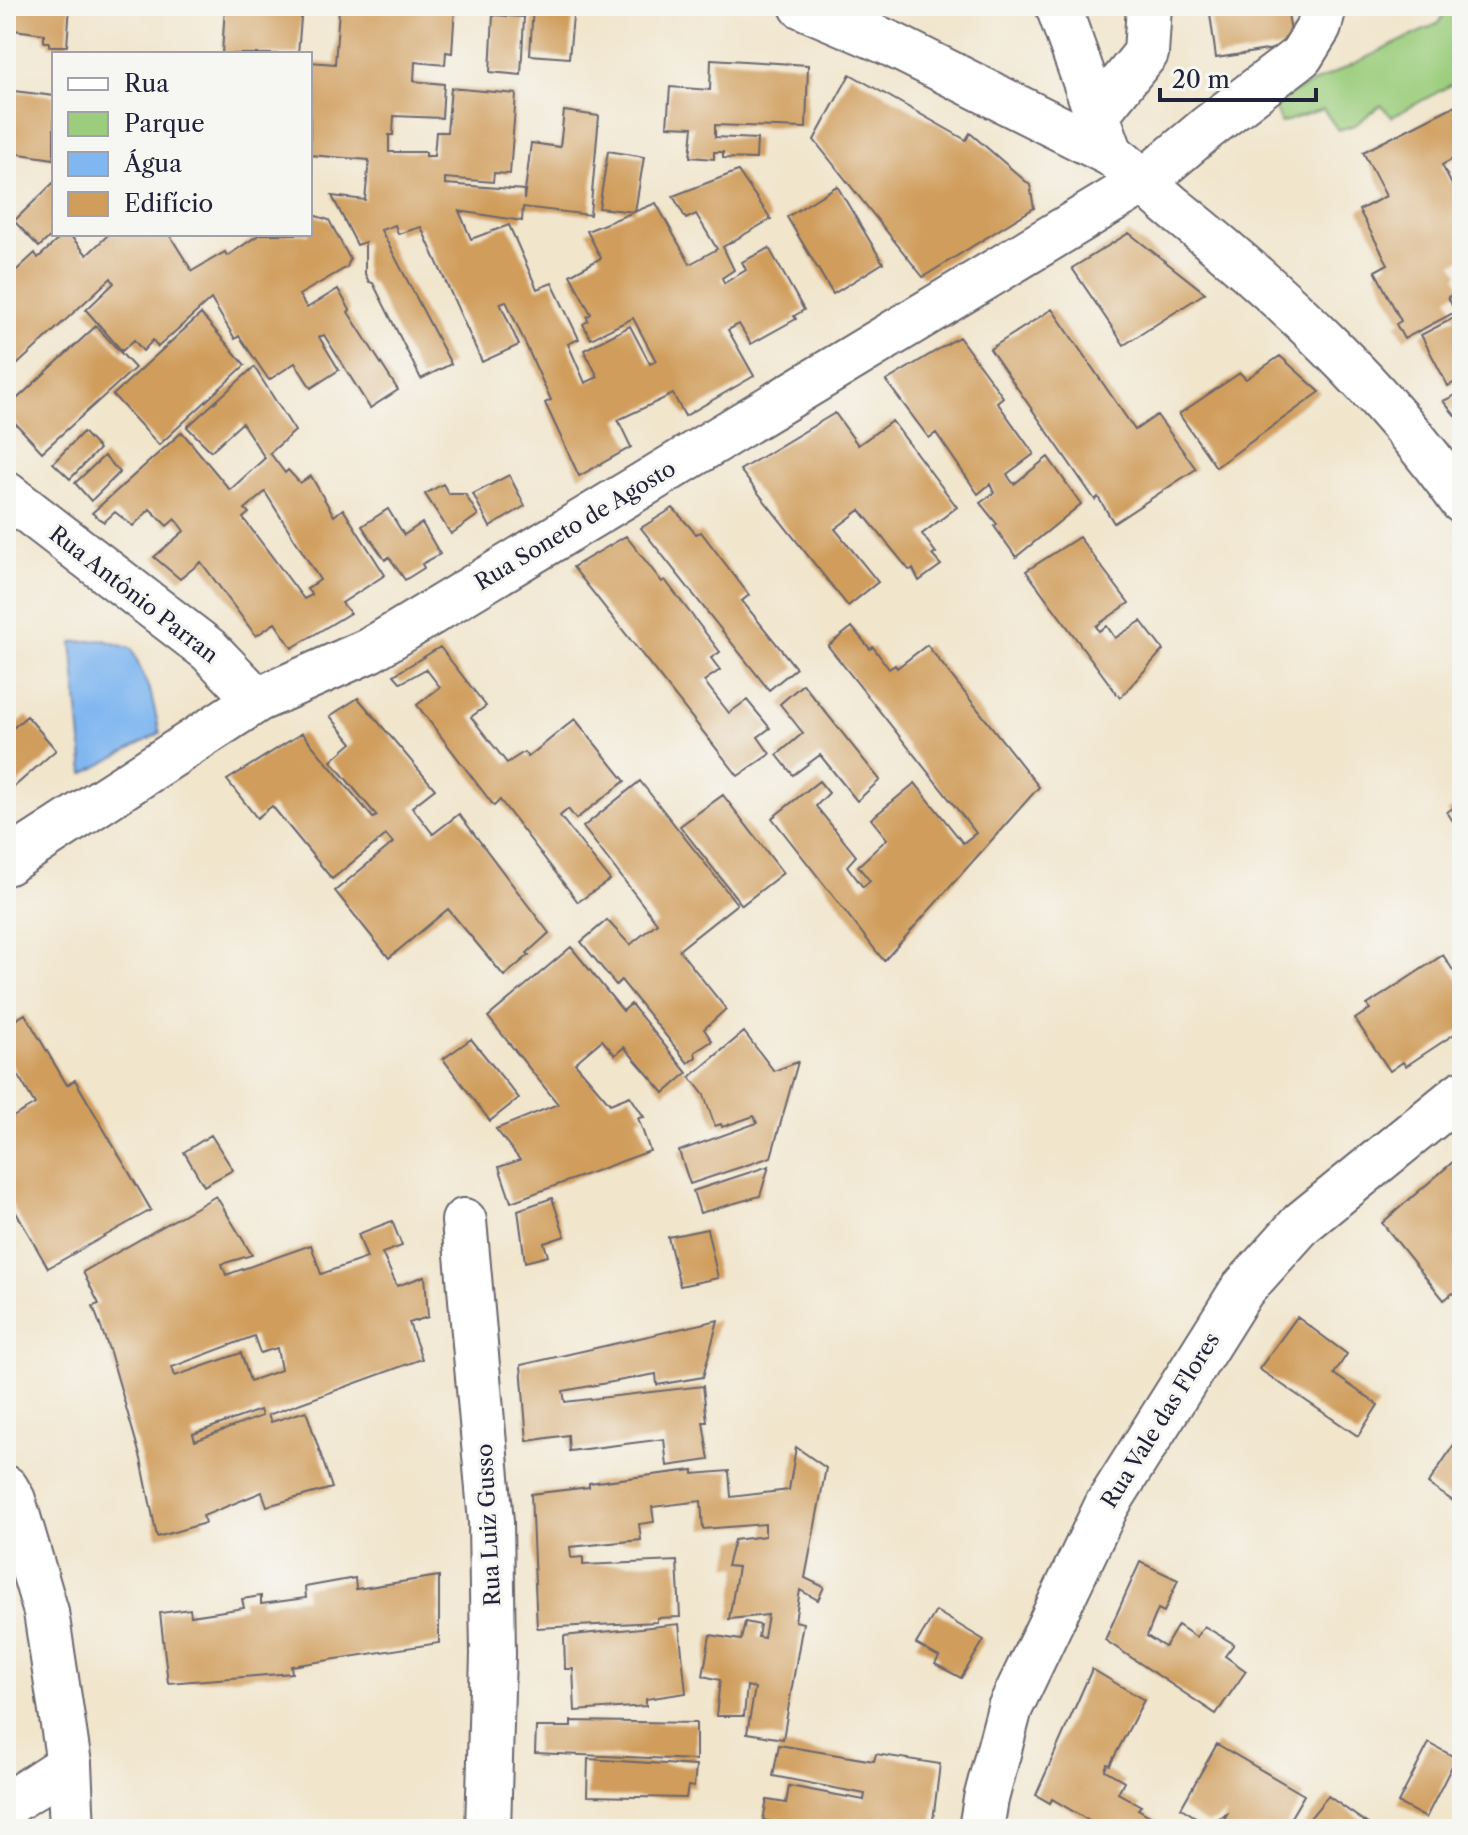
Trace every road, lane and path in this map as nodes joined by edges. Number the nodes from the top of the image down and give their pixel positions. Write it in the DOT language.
graph roads {
  1 [pos="802,6"];
  2 [pos="1058,6"];
  3 [pos="1149,6"];
  4 [pos="1324,6"];
  5 [pos="1097,114"];
  6 [pos="1127,168"];
  7 [pos="6,494"];
  8 [pos="1462,501"];
  9 [pos="257,700"];
  10 [pos="6,863"];
  11 [pos="1462,1093"];
  12 [pos="464,1221"];
  13 [pos="6,1488"];
  14 [pos="69,1764"];
  15 [pos="6,1805"];
  16 [pos="72,1829"];
  17 [pos="488,1829"];
  18 [pos="981,1829"];
  1 -- 6 [label="street"];
  2 -- 5 [label="street"];
  3 -- 5 [label="street"];
  4 -- 6 [label="street, Rua Soneto de Agosto"];
  5 -- 6 [label="street"];
  6 -- 8 [label="street"];
  6 -- 9 [label="street, Rua Soneto de Agosto"];
  7 -- 9 [label="street, Rua Antônio Parran"];
  9 -- 10 [label="street, Rua Soneto de Agosto"];
  11 -- 18 [label="street, Rua Vale das Flores"];
  12 -- 17 [label="street, Rua Luiz Gusso"];
  13 -- 14 [label="street"];
  14 -- 15 [label="street"];
  14 -- 16 [label="street"];
}
